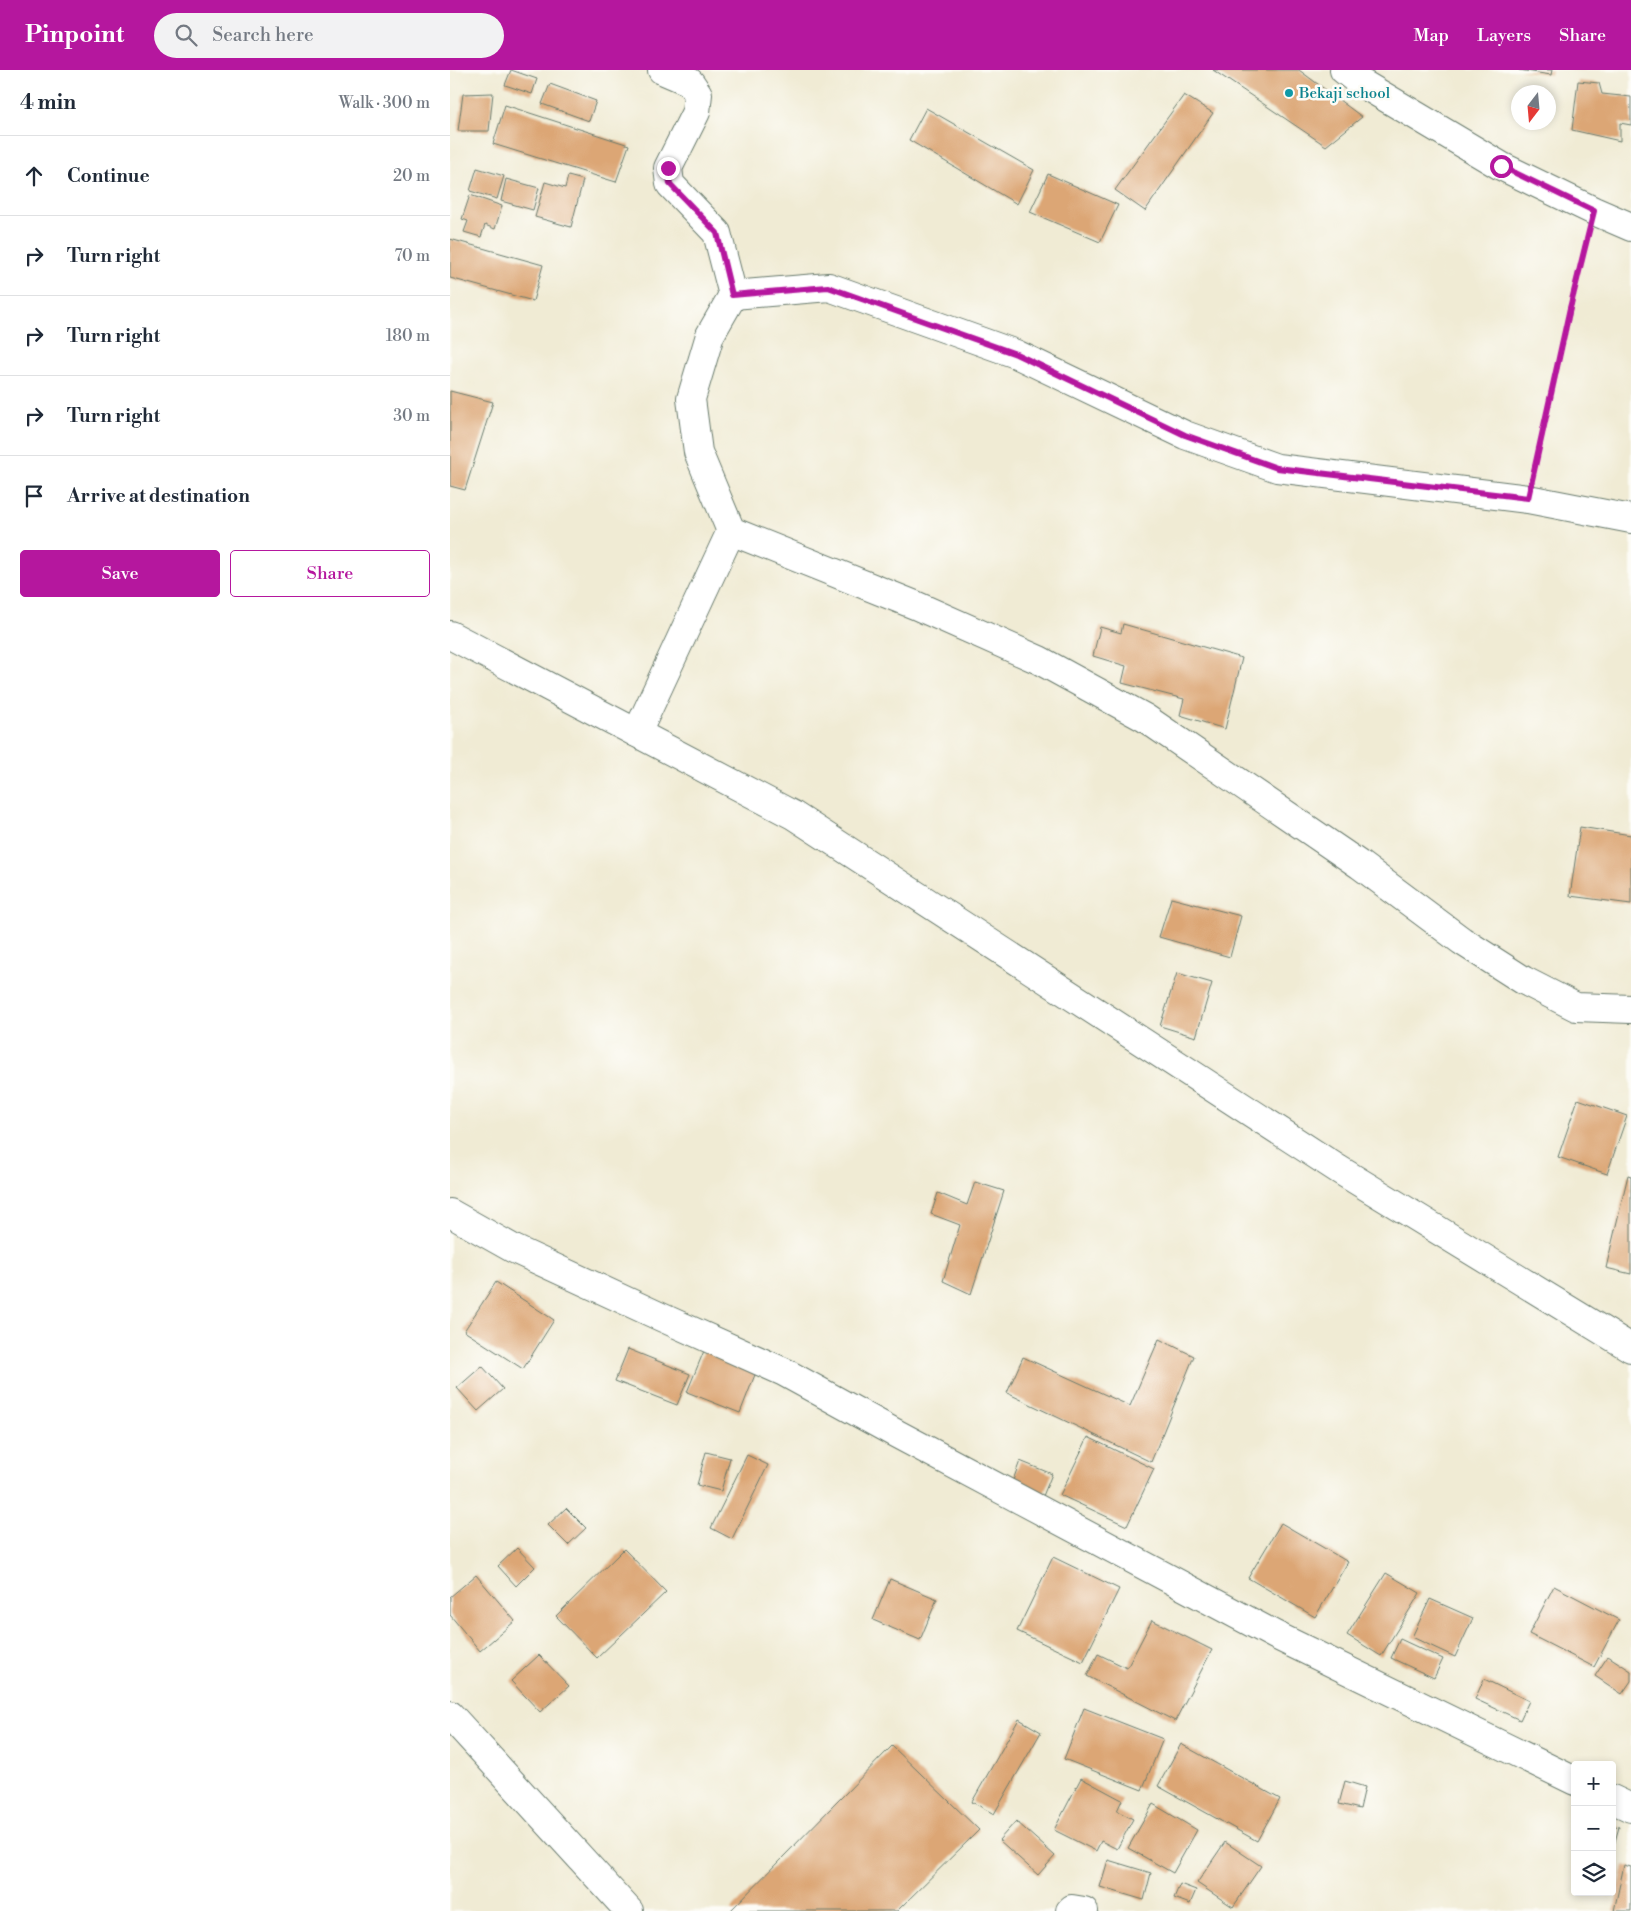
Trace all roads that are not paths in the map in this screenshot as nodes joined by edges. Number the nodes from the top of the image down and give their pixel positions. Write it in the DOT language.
graph roads {
  1 [pos="662,70"];
  2 [pos="1344,70"];
  3 [pos="1631,227"];
  4 [pos="732,295"];
  5 [pos="1631,518"];
  6 [pos="731,531"];
  7 [pos="450,635"];
  8 [pos="637,733"];
  9 [pos="1631,1008"];
  10 [pos="450,1212"];
  11 [pos="1631,1348"];
  12 [pos="450,1715"];
  13 [pos="1571,1779"];
  14 [pos="1616,1801"];
  15 [pos="1631,1808"];
  16 [pos="629,1911"];
  17 [pos="1070,1911"];
  18 [pos="1084,1911"];
  1 -- 4 [label="street"];
  2 -- 3 [label="street"];
  4 -- 5 [label="street"];
  4 -- 6 [label="street"];
  6 -- 8 [label="street"];
  6 -- 9 [label="street"];
  7 -- 8 [label="street"];
  8 -- 11 [label="street"];
  10 -- 13 [label="street"];
  12 -- 16 [label="street"];
  14 -- 15 [label="street"];
  17 -- 18 [label="street"];
}
